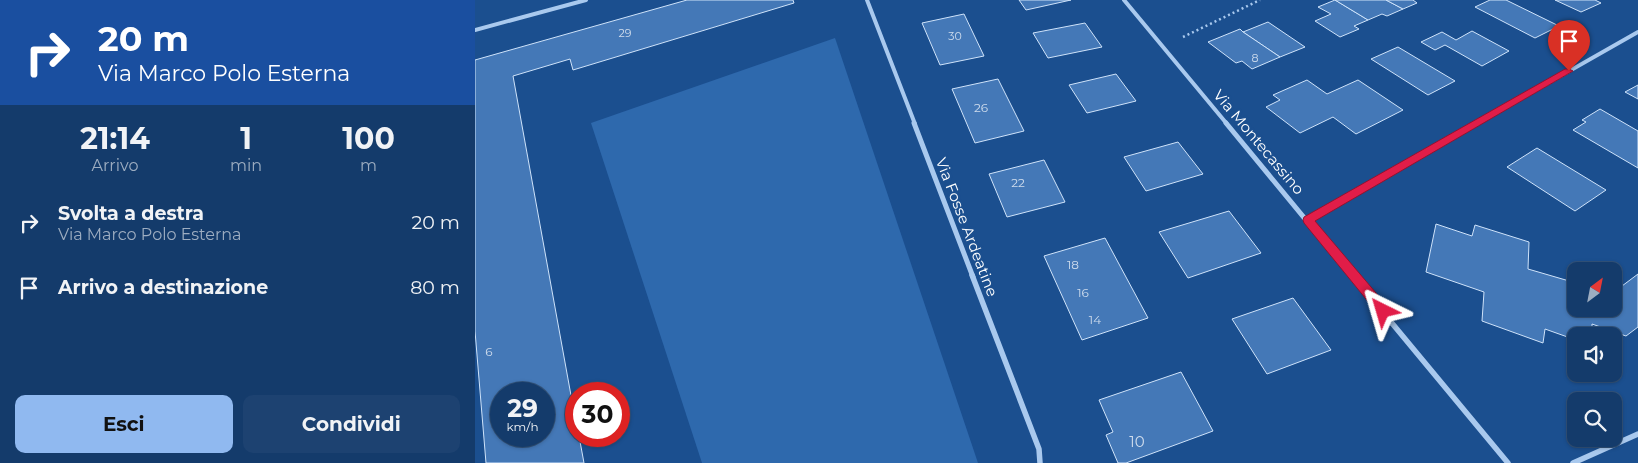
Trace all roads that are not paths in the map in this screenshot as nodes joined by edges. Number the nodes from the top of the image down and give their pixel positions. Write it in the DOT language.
graph roads {
  1 [pos="586,0"];
  2 [pos="867,0"];
  3 [pos="1124,0"];
  4 [pos="475,30"];
  5 [pos="1638,32"];
  6 [pos="1308,220"];
  7 [pos="1638,434"];
  8 [pos="1041,463"];
  9 [pos="1508,463"];
  10 [pos="1573,463"];
  1 -- 4 [label="street"];
  2 -- 8 [label="street, Via Fosse Ardeatine"];
  3 -- 6 [label="street, Via Montecassino"];
  5 -- 6 [label="street"];
  6 -- 9 [label="street, Via Montecassino"];
  7 -- 10 [label="street"];
}
